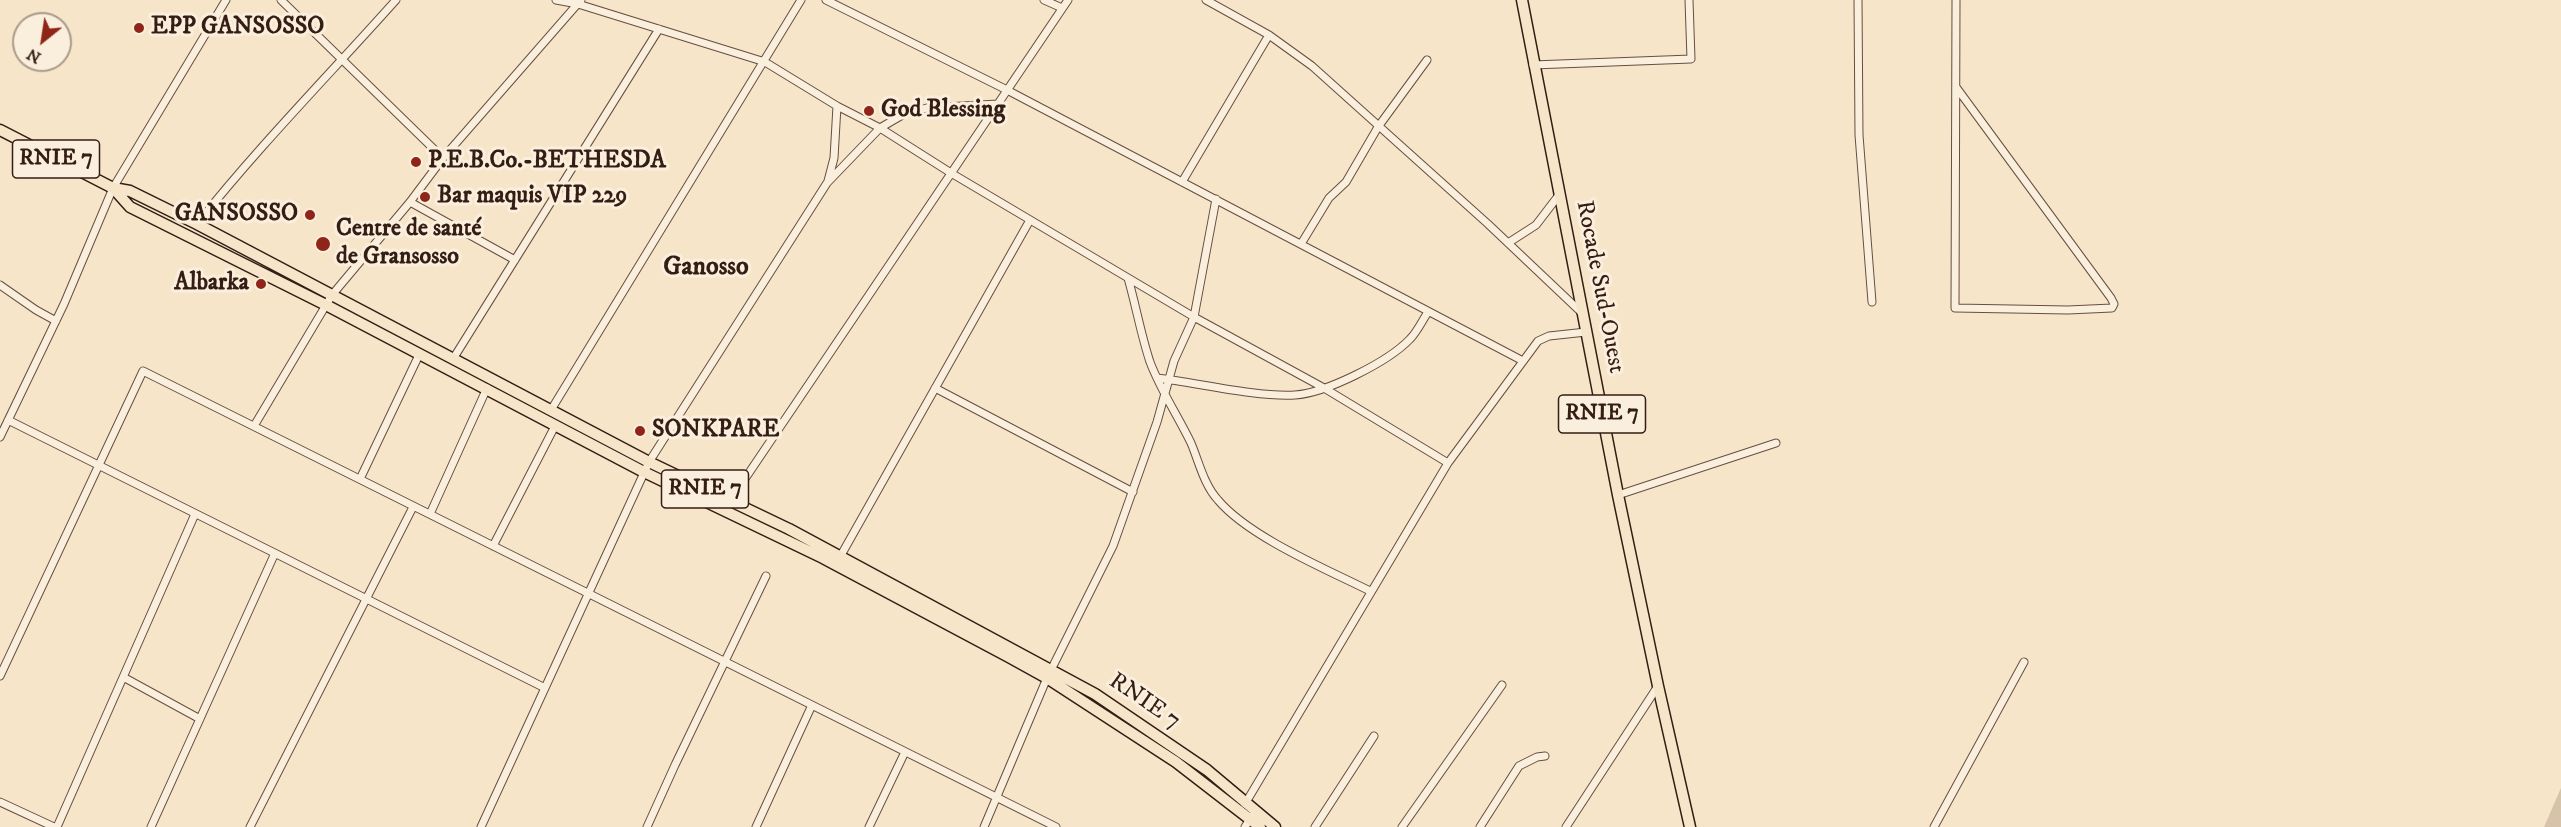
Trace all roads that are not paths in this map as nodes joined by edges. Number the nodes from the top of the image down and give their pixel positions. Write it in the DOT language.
graph roads {
  1 [pos="226,0"];
  2 [pos="281,0"];
  3 [pos="396,0"];
  4 [pos="556,0"];
  5 [pos="801,0"];
  6 [pos="826,0"];
  7 [pos="1044,0"];
  8 [pos="1068,0"];
  9 [pos="1206,0"];
  10 [pos="1522,0"];
  11 [pos="1689,0"];
  12 [pos="1858,0"];
  13 [pos="1956,0"];
  14 [pos="579,2"];
  15 [pos="1062,8"];
  16 [pos="659,29"];
  17 [pos="1269,35"];
  18 [pos="343,60"];
  19 [pos="1427,60"];
  20 [pos="765,62"];
  21 [pos="1533,65"];
  22 [pos="1956,87"];
  23 [pos="1007,90"];
  24 [pos="998,104"];
  25 [pos="837,106"];
  26 [pos="1378,127"];
  27 [pos="880,128"];
  28 [pos="0,130"];
  29 [pos="443,158"];
  30 [pos="951,173"];
  31 [pos="1182,182"];
  32 [pos="827,183"];
  33 [pos="113,189"];
  34 [pos="1560,195"];
  35 [pos="1216,200"];
  36 [pos="410,202"];
  37 [pos="1030,220"];
  38 [pos="197,224"];
  39 [pos="1508,243"];
  40 [pos="1301,244"];
  41 [pos="515,260"];
  42 [pos="1128,278"];
  43 [pos="0,285"];
  44 [pos="329,300"];
  45 [pos="1872,302"];
  46 [pos="1428,312"];
  47 [pos="1583,315"];
  48 [pos="1194,317"];
  49 [pos="56,321"];
  50 [pos="1586,332"];
  51 [pos="419,355"];
  52 [pos="453,358"];
  53 [pos="1523,361"];
  54 [pos="1157,378"];
  55 [pos="1169,380"];
  56 [pos="487,388"];
  57 [pos="935,388"];
  58 [pos="1324,388"];
  59 [pos="1164,395"];
  60 [pos="551,410"];
  61 [pos="8,420"];
  62 [pos="254,426"];
  63 [pos="555,426"];
  64 [pos="0,437"];
  65 [pos="1776,443"];
  66 [pos="1448,463"];
  67 [pos="99,466"];
  68 [pos="646,467"];
  69 [pos="360,479"];
  70 [pos="1133,492"];
  71 [pos="1618,495"];
  72 [pos="730,501"];
  73 [pos="413,507"];
  74 [pos="195,514"];
  75 [pos="430,514"];
  76 [pos="493,546"];
  77 [pos="275,553"];
  78 [pos="840,557"];
  79 [pos="766,576"];
  80 [pos="1370,591"];
  81 [pos="588,593"];
  82 [pos="366,599"];
  83 [pos="725,661"];
  84 [pos="2024,662"];
  85 [pos="1048,674"];
  86 [pos="0,676"];
  87 [pos="125,678"];
  88 [pos="1502,685"];
  89 [pos="1658,686"];
  90 [pos="545,688"];
  91 [pos="812,705"];
  92 [pos="200,719"];
  93 [pos="1374,736"];
  94 [pos="905,752"];
  95 [pos="1545,756"];
  96 [pos="998,798"];
  97 [pos="0,802"];
  98 [pos="1249,815"];
  99 [pos="56,827"];
  100 [pos="151,827"];
  101 [pos="250,827"];
  102 [pos="481,827"];
  103 [pos="647,827"];
  104 [pos="756,827"];
  105 [pos="869,827"];
  106 [pos="984,827"];
  107 [pos="1056,827"];
  108 [pos="1260,827"];
  109 [pos="1275,827"];
  110 [pos="1315,827"];
  111 [pos="1402,827"];
  112 [pos="1480,827"];
  113 [pos="1566,827"];
  114 [pos="1690,827"];
  115 [pos="1934,827"];
  1 -- 33 [label="street"];
  2 -- 18 [label="street"];
  3 -- 18 [label="street"];
  4 -- 14 [label="street"];
  5 -- 20 [label="street"];
  6 -- 23 [label="street"];
  7 -- 15 [label="street"];
  8 -- 15 [label="street"];
  9 -- 17 [label="street"];
  10 -- 21 [label="main road, Rocade Sud-Ouest / RNIE 7"];
  11 -- 21 [label="street"];
  12 -- 45 [label="street"];
  13 -- 22 [label="street"];
  14 -- 16 [label="street"];
  14 -- 29 [label="street"];
  15 -- 23 [label="street"];
  16 -- 20 [label="street"];
  16 -- 41 [label="street"];
  17 -- 26 [label="street"];
  17 -- 31 [label="street"];
  18 -- 29 [label="street"];
  18 -- 38 [label="street"];
  19 -- 26 [label="street"];
  20 -- 25 [label="street"];
  20 -- 60 [label="street"];
  21 -- 34 [label="main road, Rocade Sud-Ouest / RNIE 7"];
  22 -- 22 [label="street"];
  23 -- 24 [label="street"];
  23 -- 31 [label="street"];
  24 -- 27 [label="street"];
  24 -- 30 [label="street"];
  25 -- 27 [label="street"];
  25 -- 32 [label="street"];
  26 -- 39 [label="street"];
  26 -- 40 [label="street"];
  27 -- 30 [label="street"];
  27 -- 32 [label="street"];
  28 -- 33 [label="main road, RNIE 7 / RNIE 7"];
  29 -- 36 [label="street"];
  30 -- 37 [label="street"];
  30 -- 72 [label="street"];
  31 -- 35 [label="street"];
  32 -- 68 [label="street"];
  33 -- 38 [label="main road, RNIE 7 / RNIE 7"];
  33 -- 44 [label="main road, RNIE 7 / RNIE 7"];
  33 -- 49 [label="street"];
  34 -- 39 [label="street"];
  34 -- 47 [label="main road, Rocade Sud-Ouest / RNIE 7"];
  35 -- 40 [label="street"];
  35 -- 48 [label="street"];
  36 -- 41 [label="street"];
  36 -- 44 [label="street"];
  37 -- 42 [label="street"];
  37 -- 57 [label="street"];
  38 -- 44 [label="main road, RNIE 7 / RNIE 7"];
  39 -- 47 [label="street"];
  40 -- 46 [label="street"];
  41 -- 52 [label="street"];
  42 -- 48 [label="street"];
  42 -- 54 [label="street"];
  43 -- 49 [label="street"];
  44 -- 51 [label="main road, RNIE 7 / RNIE 7"];
  44 -- 52 [label="main road, RNIE 7 / RNIE 7"];
  44 -- 62 [label="street"];
  46 -- 53 [label="street"];
  46 -- 58 [label="street"];
  47 -- 50 [label="main road, Rocade Sud-Ouest / RNIE 7"];
  48 -- 55 [label="street"];
  48 -- 58 [label="street"];
  49 -- 61 [label="street"];
  50 -- 53 [label="street"];
  50 -- 71 [label="main road, Rocade Sud-Ouest / RNIE 7"];
  51 -- 56 [label="main road, RNIE 7 / RNIE 7"];
  51 -- 69 [label="street"];
  52 -- 60 [label="main road, RNIE 7 / RNIE 7"];
  53 -- 66 [label="street"];
  54 -- 55 [label="street"];
  54 -- 59 [label="street"];
  55 -- 58 [label="street"];
  55 -- 59 [label="street"];
  56 -- 63 [label="main road, RNIE 7 / RNIE 7"];
  56 -- 75 [label="street"];
  57 -- 70 [label="street"];
  57 -- 78 [label="street"];
  58 -- 66 [label="street"];
  59 -- 70 [label="street"];
  59 -- 80 [label="street"];
  60 -- 68 [label="main road, RNIE 7 / RNIE 7"];
  61 -- 64 [label="street"];
  61 -- 67 [label="street"];
  62 -- 67 [label="street"];
  62 -- 69 [label="street"];
  63 -- 68 [label="main road, RNIE 7 / RNIE 7"];
  63 -- 76 [label="street"];
  65 -- 71 [label="street"];
  66 -- 80 [label="street"];
  67 -- 74 [label="street"];
  67 -- 86 [label="street"];
  68 -- 72 [label="main road, RNIE 7 / RNIE 7"];
  68 -- 81 [label="street"];
  68 -- 85 [label="main road, RNIE 7 / RNIE 7"];
  69 -- 73 [label="street"];
  70 -- 85 [label="street"];
  71 -- 89 [label="main road, Rocade Sud-Ouest / RNIE 7"];
  72 -- 78 [label="main road, RNIE 7 / RNIE 7"];
  73 -- 75 [label="street"];
  73 -- 82 [label="street"];
  74 -- 77 [label="street"];
  74 -- 87 [label="street"];
  75 -- 76 [label="street"];
  76 -- 81 [label="street"];
  77 -- 82 [label="street"];
  77 -- 92 [label="street"];
  78 -- 85 [label="main road, RNIE 7 / RNIE 7"];
  79 -- 83 [label="street"];
  80 -- 98 [label="street"];
  81 -- 83 [label="street"];
  81 -- 90 [label="street"];
  82 -- 90 [label="street"];
  82 -- 101 [label="street"];
  83 -- 91 [label="street"];
  83 -- 103 [label="street"];
  84 -- 115 [label="street"];
  85 -- 96 [label="street"];
  85 -- 98 [label="main road, RNIE 7 / RNIE 7"];
  85 -- 98 [label="main road, RNIE 7 / RNIE 7"];
  87 -- 92 [label="street"];
  87 -- 99 [label="street"];
  88 -- 111 [label="street"];
  89 -- 113 [label="street"];
  89 -- 114 [label="main road, Rocade Sud-Ouest / RNIE 7"];
  90 -- 102 [label="street"];
  91 -- 94 [label="street"];
  91 -- 104 [label="street"];
  92 -- 100 [label="street"];
  93 -- 110 [label="street"];
  94 -- 96 [label="street"];
  94 -- 105 [label="street"];
  95 -- 112 [label="street"];
  96 -- 106 [label="street"];
  96 -- 107 [label="street"];
  97 -- 99 [label="street"];
  98 -- 108 [label="main road, RNIE 7 / RNIE 7"];
  98 -- 109 [label="main road, RNIE 7 / RNIE 7"];
}
